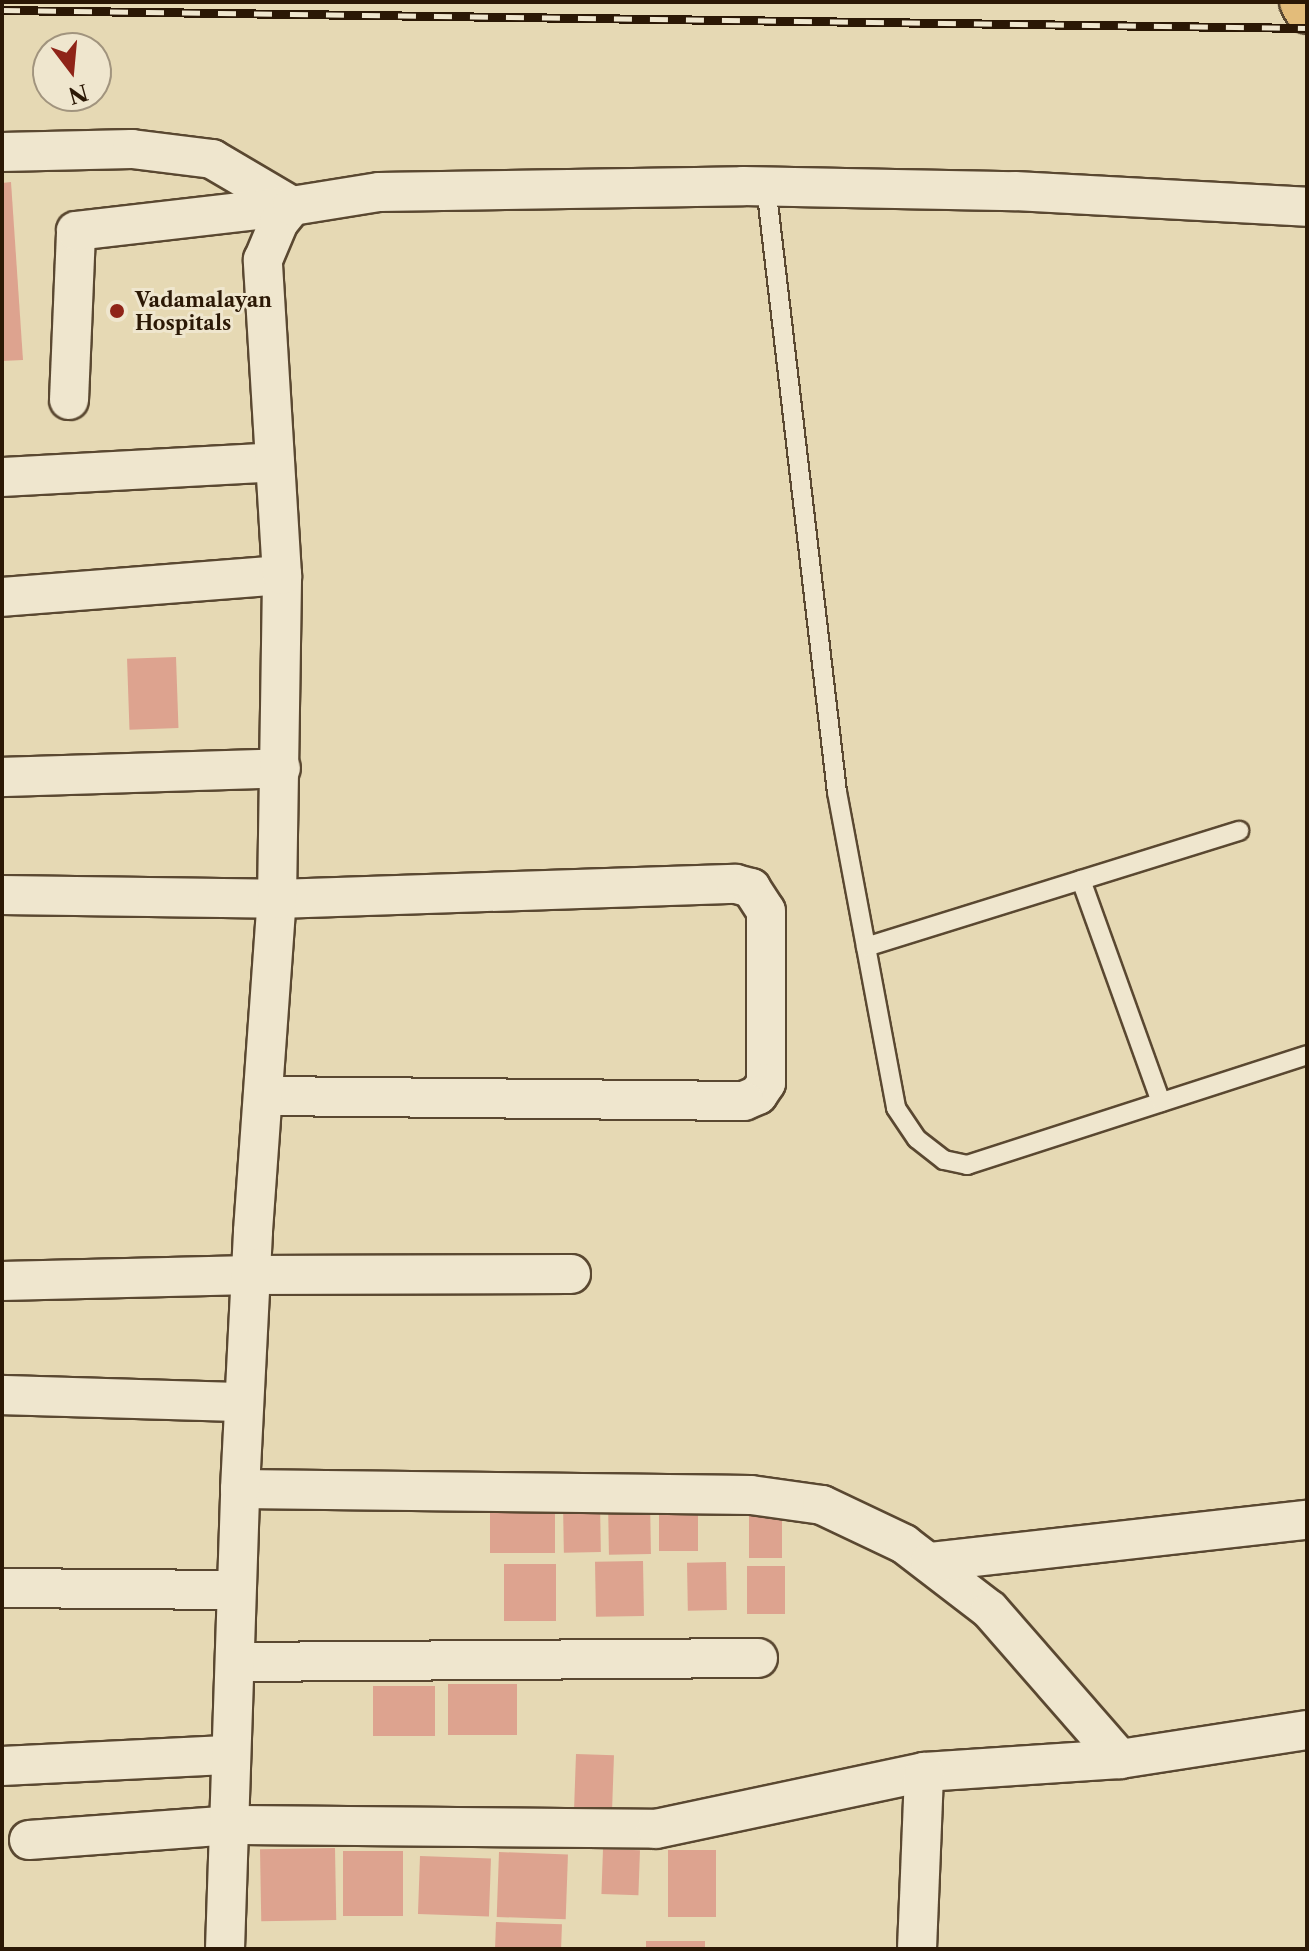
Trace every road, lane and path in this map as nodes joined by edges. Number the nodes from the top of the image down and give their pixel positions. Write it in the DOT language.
graph roads {
  1 [pos="1302,2"];
  2 [pos="1307,11"];
  3 [pos="2,152"];
  4 [pos="766,186"];
  5 [pos="292,206"];
  6 [pos="1307,207"];
  7 [pos="69,400"];
  8 [pos="275,462"];
  9 [pos="2,477"];
  10 [pos="282,575"];
  11 [pos="2,597"];
  12 [pos="281,768"];
  13 [pos="2,777"];
  14 [pos="1239,831"];
  15 [pos="1081,880"];
  16 [pos="2,895"];
  17 [pos="277,899"];
  18 [pos="866,947"];
  19 [pos="1307,1055"];
  20 [pos="264,1096"];
  21 [pos="1161,1102"];
  22 [pos="571,1274"];
  23 [pos="251,1275"];
  24 [pos="2,1281"];
  25 [pos="2,1395"];
  26 [pos="244,1402"];
  27 [pos="240,1489"];
  28 [pos="1307,1520"];
  29 [pos="930,1562"];
  30 [pos="2,1588"];
  31 [pos="235,1590"];
  32 [pos="758,1658"];
  33 [pos="236,1662"];
  34 [pos="1307,1730"];
  35 [pos="231,1755"];
  36 [pos="1120,1759"];
  37 [pos="2,1766"];
  38 [pos="924,1772"];
  39 [pos="231,1825"];
  40 [pos="29,1840"];
  41 [pos="225,1949"];
  42 [pos="917,1949"];
  1 -- 2 [label="main road"];
  3 -- 5 [label="street"];
  4 -- 5 [label="street"];
  4 -- 6 [label="street"];
  4 -- 18 [label="lane"];
  5 -- 7 [label="street"];
  5 -- 8 [label="street"];
  8 -- 9 [label="street"];
  8 -- 10 [label="street"];
  10 -- 11 [label="street"];
  10 -- 12 [label="street"];
  12 -- 13 [label="street"];
  12 -- 17 [label="street"];
  14 -- 15 [label="lane"];
  15 -- 18 [label="lane"];
  15 -- 21 [label="lane"];
  16 -- 17 [label="street"];
  17 -- 20 [label="street"];
  17 -- 20 [label="street"];
  18 -- 21 [label="lane"];
  19 -- 21 [label="lane"];
  20 -- 23 [label="street"];
  22 -- 23 [label="street"];
  23 -- 24 [label="street"];
  23 -- 26 [label="street"];
  25 -- 26 [label="street"];
  26 -- 27 [label="street"];
  27 -- 29 [label="street"];
  27 -- 31 [label="street"];
  28 -- 29 [label="street"];
  29 -- 36 [label="street"];
  30 -- 31 [label="street"];
  31 -- 33 [label="street"];
  32 -- 33 [label="street"];
  33 -- 35 [label="street"];
  34 -- 36 [label="street"];
  35 -- 37 [label="street"];
  35 -- 39 [label="street"];
  36 -- 38 [label="street"];
  38 -- 39 [label="street"];
  38 -- 42 [label="street"];
  39 -- 40 [label="street"];
  39 -- 41 [label="street"];
}
